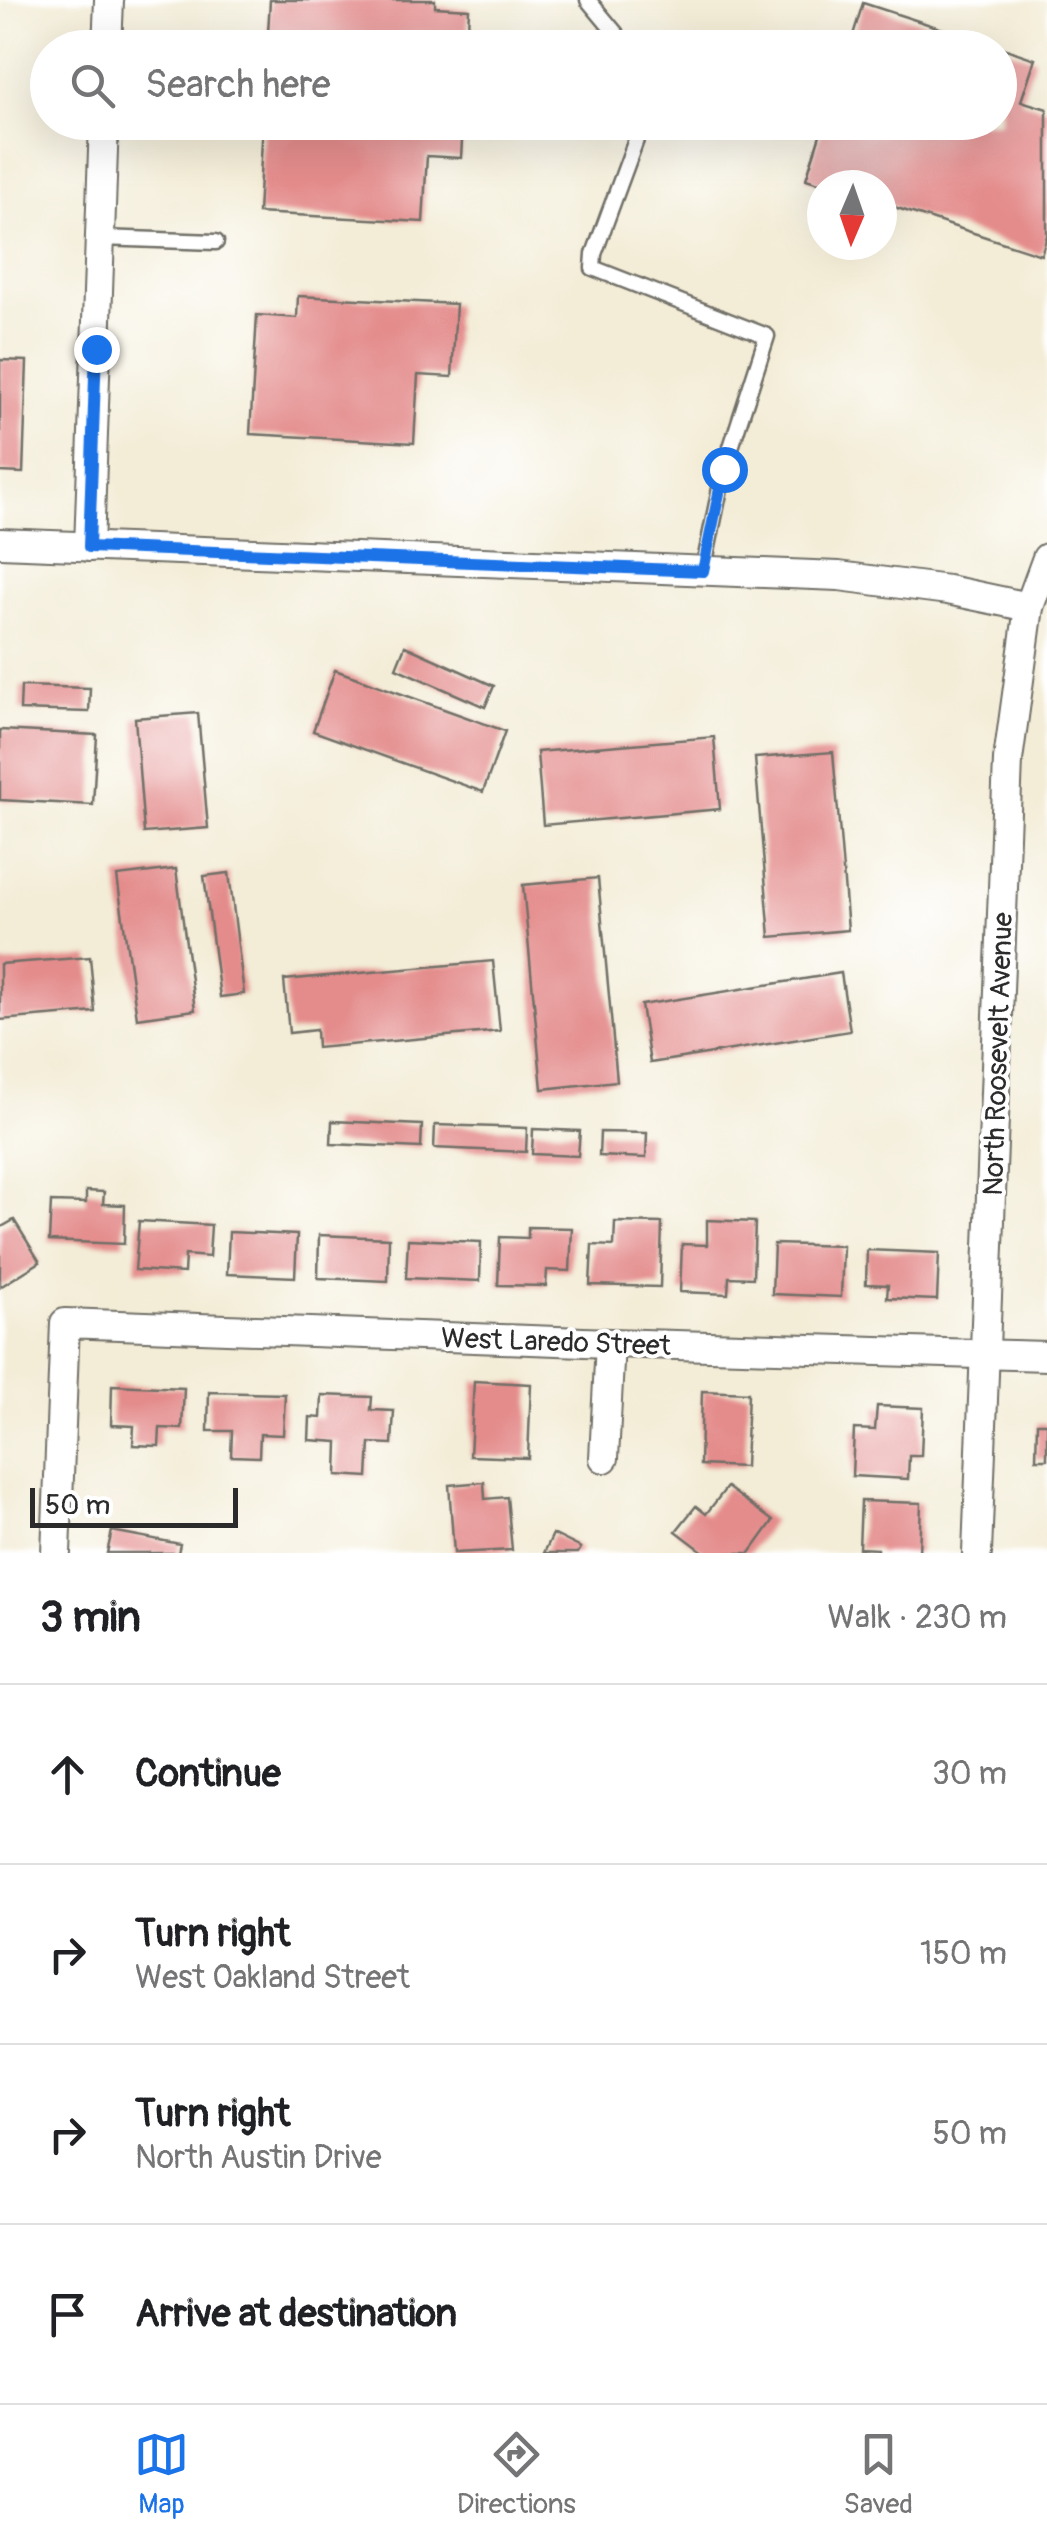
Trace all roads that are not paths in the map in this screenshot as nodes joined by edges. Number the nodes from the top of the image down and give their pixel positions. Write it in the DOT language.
graph roads {
  1 [pos="109,0"];
  2 [pos="588,0"];
  3 [pos="108,30"];
  4 [pos="613,30"];
  5 [pos="103,140"];
  6 [pos="636,140"];
  7 [pos="100,238"];
  8 [pos="216,242"];
  9 [pos="0,544"];
  10 [pos="89,547"];
  11 [pos="1047,558"];
  12 [pos="703,571"];
  13 [pos="1030,606"];
  14 [pos="610,1343"];
  15 [pos="986,1353"];
  16 [pos="1047,1356"];
  17 [pos="604,1458"];
  18 [pos="56,1553"];
  19 [pos="977,1553"];
  1 -- 3 [label="street"];
  2 -- 4 [label="lane"];
  5 -- 7 [label="street"];
  6 -- 12 [label="lane"];
  7 -- 8 [label="lane"];
  7 -- 10 [label="street"];
  9 -- 10 [label="street"];
  10 -- 12 [label="street"];
  11 -- 13 [label="street, North Roosevelt Avenue"];
  12 -- 13 [label="street"];
  13 -- 15 [label="street, North Roosevelt Avenue"];
  14 -- 15 [label="street, West Laredo Street"];
  14 -- 17 [label="street"];
  14 -- 18 [label="street, West Laredo Street"];
  15 -- 16 [label="street, West Laredo Street"];
  15 -- 19 [label="street, North Roosevelt Avenue"];
}
